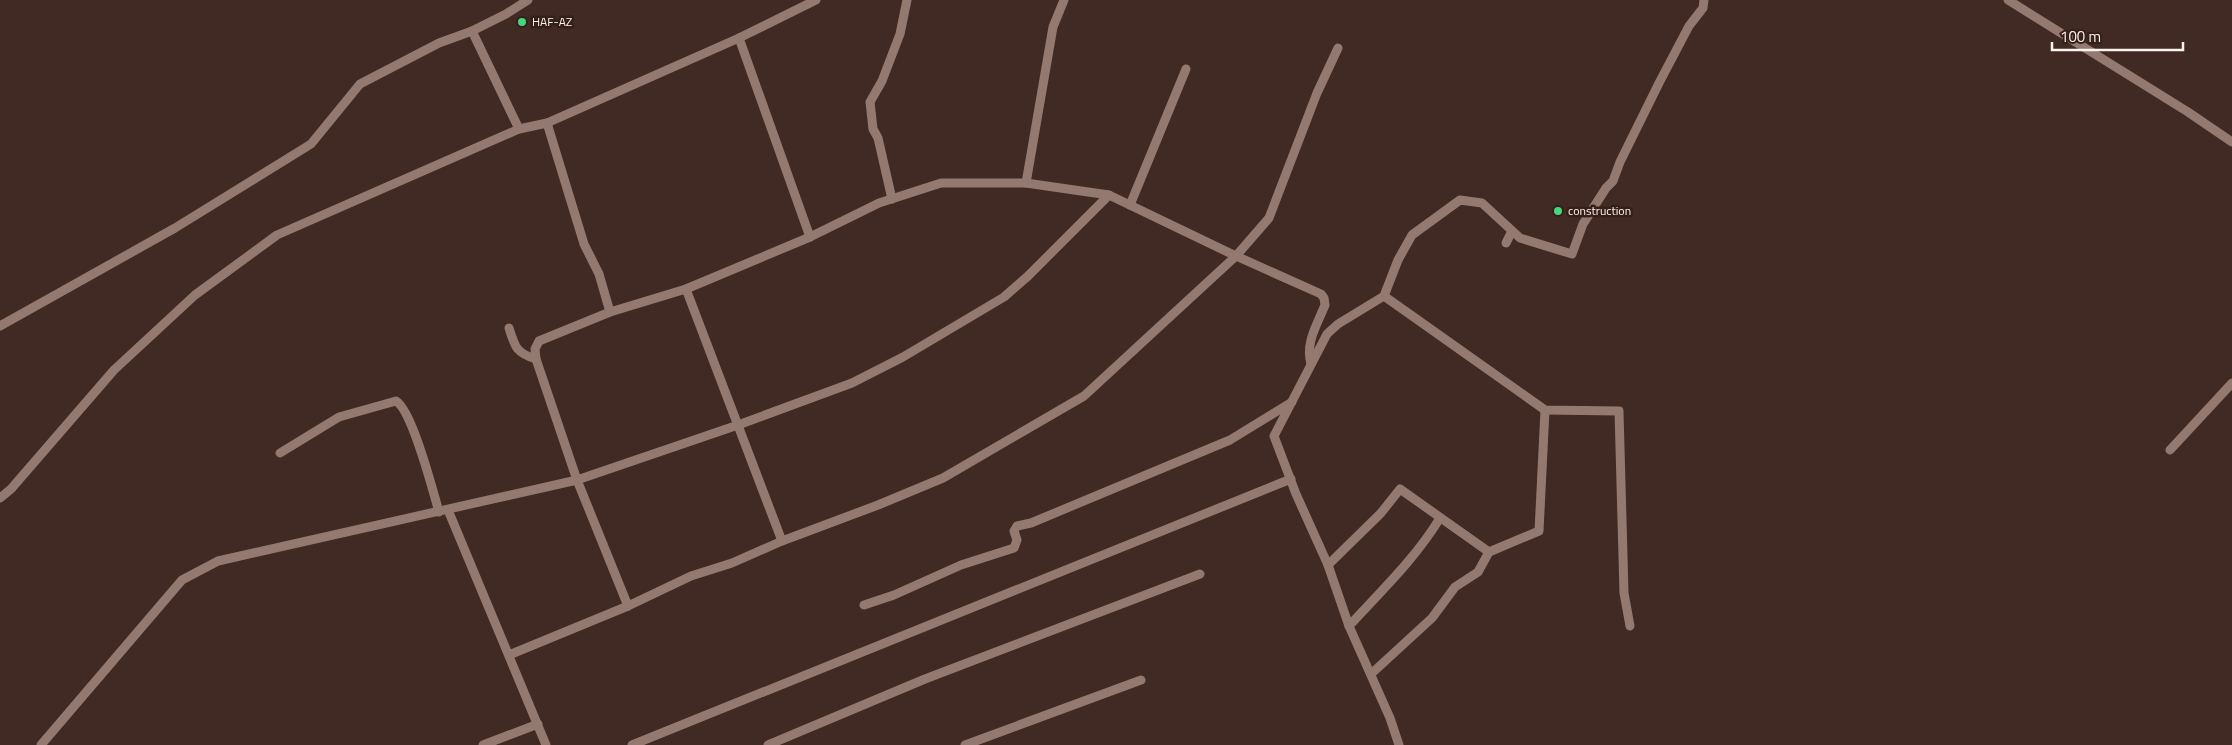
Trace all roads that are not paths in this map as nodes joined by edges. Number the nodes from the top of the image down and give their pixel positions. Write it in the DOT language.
graph roads {
  1 [pos="528,0"];
  2 [pos="816,0"];
  3 [pos="907,0"];
  4 [pos="1064,0"];
  5 [pos="1704,0"];
  6 [pos="2008,0"];
  7 [pos="472,31"];
  8 [pos="739,38"];
  9 [pos="1338,48"];
  10 [pos="1186,69"];
  11 [pos="547,123"];
  12 [pos="519,129"];
  13 [pos="2232,142"];
  14 [pos="1026,183"];
  15 [pos="1109,195"];
  16 [pos="892,199"];
  17 [pos="1130,205"];
  18 [pos="1512,231"];
  19 [pos="810,237"];
  20 [pos="1506,243"];
  21 [pos="1236,256"];
  22 [pos="686,289"];
  23 [pos="1384,296"];
  24 [pos="610,312"];
  25 [pos="0,326"];
  26 [pos="509,328"];
  27 [pos="536,359"];
  28 [pos="1310,364"];
  29 [pos="2232,383"];
  30 [pos="1292,402"];
  31 [pos="1545,410"];
  32 [pos="738,425"];
  33 [pos="2170,450"];
  34 [pos="280,453"];
  35 [pos="577,480"];
  36 [pos="1291,480"];
  37 [pos="0,498"];
  38 [pos="443,511"];
  39 [pos="1440,518"];
  40 [pos="782,541"];
  41 [pos="1489,552"];
  42 [pos="1328,565"];
  43 [pos="1200,574"];
  44 [pos="628,606"];
  45 [pos="864,606"];
  46 [pos="1349,626"];
  47 [pos="1630,626"];
  48 [pos="509,655"];
  49 [pos="1371,674"];
  50 [pos="1140,680"];
  51 [pos="538,724"];
  52 [pos="41,745"];
  53 [pos="483,745"];
  54 [pos="546,745"];
  55 [pos="632,745"];
  56 [pos="768,745"];
  57 [pos="965,745"];
  58 [pos="1399,745"];
  1 -- 7 [label="street"];
  2 -- 8 [label="street"];
  3 -- 16 [label="street"];
  4 -- 14 [label="street"];
  5 -- 18 [label="street"];
  6 -- 13 [label="street"];
  7 -- 12 [label="street"];
  7 -- 25 [label="street"];
  8 -- 11 [label="street"];
  8 -- 19 [label="street"];
  9 -- 21 [label="street"];
  10 -- 17 [label="street"];
  11 -- 12 [label="street"];
  11 -- 24 [label="street"];
  12 -- 37 [label="street"];
  14 -- 15 [label="street"];
  14 -- 16 [label="street"];
  15 -- 17 [label="street"];
  15 -- 32 [label="street"];
  16 -- 19 [label="street"];
  17 -- 21 [label="street"];
  18 -- 20 [label="street"];
  18 -- 23 [label="street"];
  19 -- 22 [label="street"];
  21 -- 28 [label="street"];
  21 -- 40 [label="street"];
  22 -- 24 [label="street"];
  22 -- 32 [label="street"];
  23 -- 28 [label="street"];
  23 -- 31 [label="street"];
  24 -- 27 [label="street"];
  26 -- 27 [label="street"];
  27 -- 35 [label="street"];
  28 -- 30 [label="street"];
  29 -- 33 [label="street"];
  30 -- 36 [label="street"];
  30 -- 45 [label="street"];
  31 -- 41 [label="street"];
  31 -- 47 [label="street"];
  32 -- 35 [label="street"];
  32 -- 40 [label="street"];
  34 -- 38 [label="street"];
  35 -- 38 [label="street"];
  35 -- 44 [label="street"];
  36 -- 42 [label="street"];
  36 -- 55 [label="street"];
  38 -- 48 [label="street"];
  38 -- 52 [label="street"];
  39 -- 41 [label="street"];
  39 -- 42 [label="street"];
  39 -- 46 [label="street"];
  40 -- 44 [label="street"];
  41 -- 49 [label="street"];
  42 -- 46 [label="street"];
  43 -- 56 [label="street"];
  44 -- 48 [label="street"];
  46 -- 49 [label="street"];
  48 -- 51 [label="street"];
  49 -- 58 [label="street"];
  50 -- 57 [label="street"];
  51 -- 53 [label="street"];
  51 -- 54 [label="street"];
}
